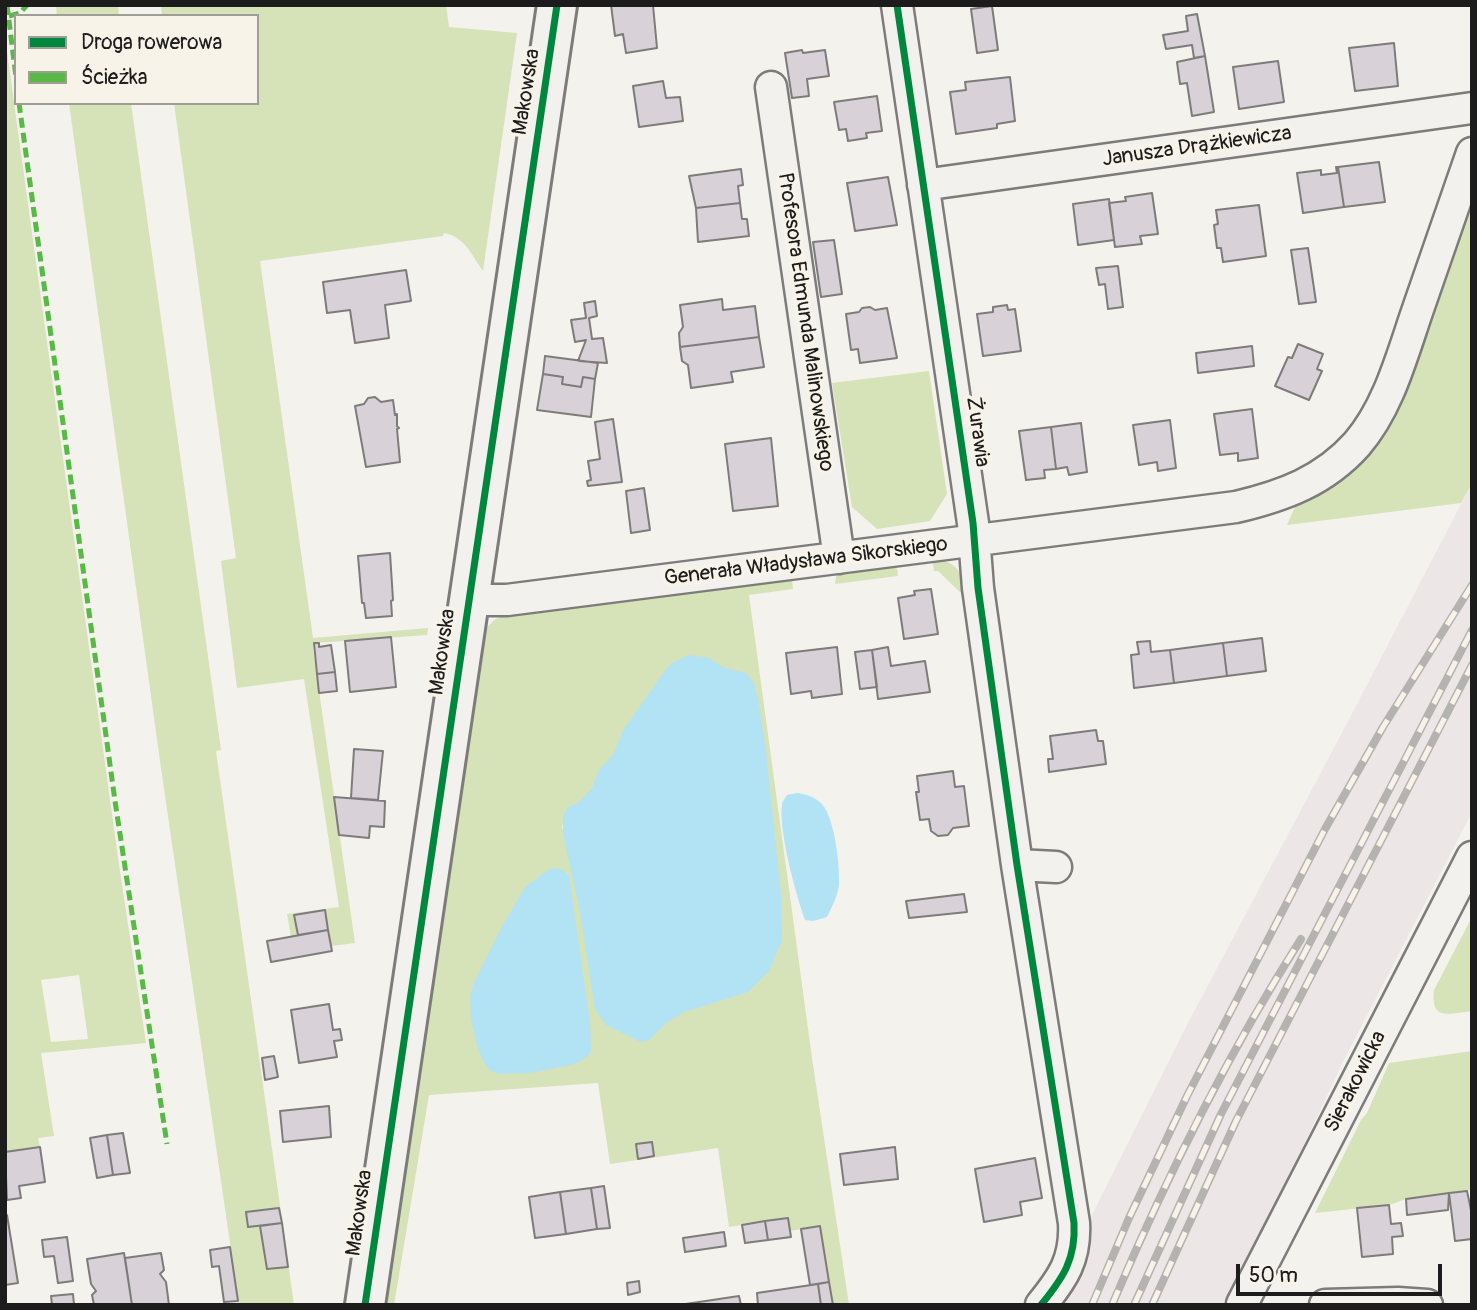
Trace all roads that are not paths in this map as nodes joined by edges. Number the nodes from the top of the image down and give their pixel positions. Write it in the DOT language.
graph roads {
  1 [pos="557,5"];
  2 [pos="897,5"];
  3 [pos="771,87"];
  4 [pos="1472,108"];
  5 [pos="1472,153"];
  6 [pos="923,185"];
  7 [pos="975,541"];
  8 [pos="839,558"];
  9 [pos="468,600"];
  10 [pos="1472,857"];
  11 [pos="1017,865"];
  12 [pos="1056,867"];
  13 [pos="365,1305"];
  14 [pos="1041,1305"];
  15 [pos="1242,1305"];
  16 [pos="1325,1305"];
  17 [pos="1427,1305"];
  1 -- 9 [label="street, Makowska"];
  2 -- 6 [label="street, Żurawia"];
  3 -- 8 [label="street, Profesora Edmunda Malinowskiego"];
  4 -- 6 [label="street, Janusza Drążkiewicza"];
  5 -- 7 [label="street, Generała Władysława Sikorskiego"];
  6 -- 7 [label="street, Żurawia"];
  7 -- 8 [label="street, Generała Władysława Sikorskiego"];
  7 -- 11 [label="street, Żurawia"];
  8 -- 9 [label="street, Generała Władysława Sikorskiego"];
  9 -- 13 [label="street, Makowska"];
  10 -- 15 [label="street, Sierakowicka"];
  11 -- 12 [label="street"];
  11 -- 14 [label="street, Żurawia"];
  16 -- 17 [label="street"];
}
